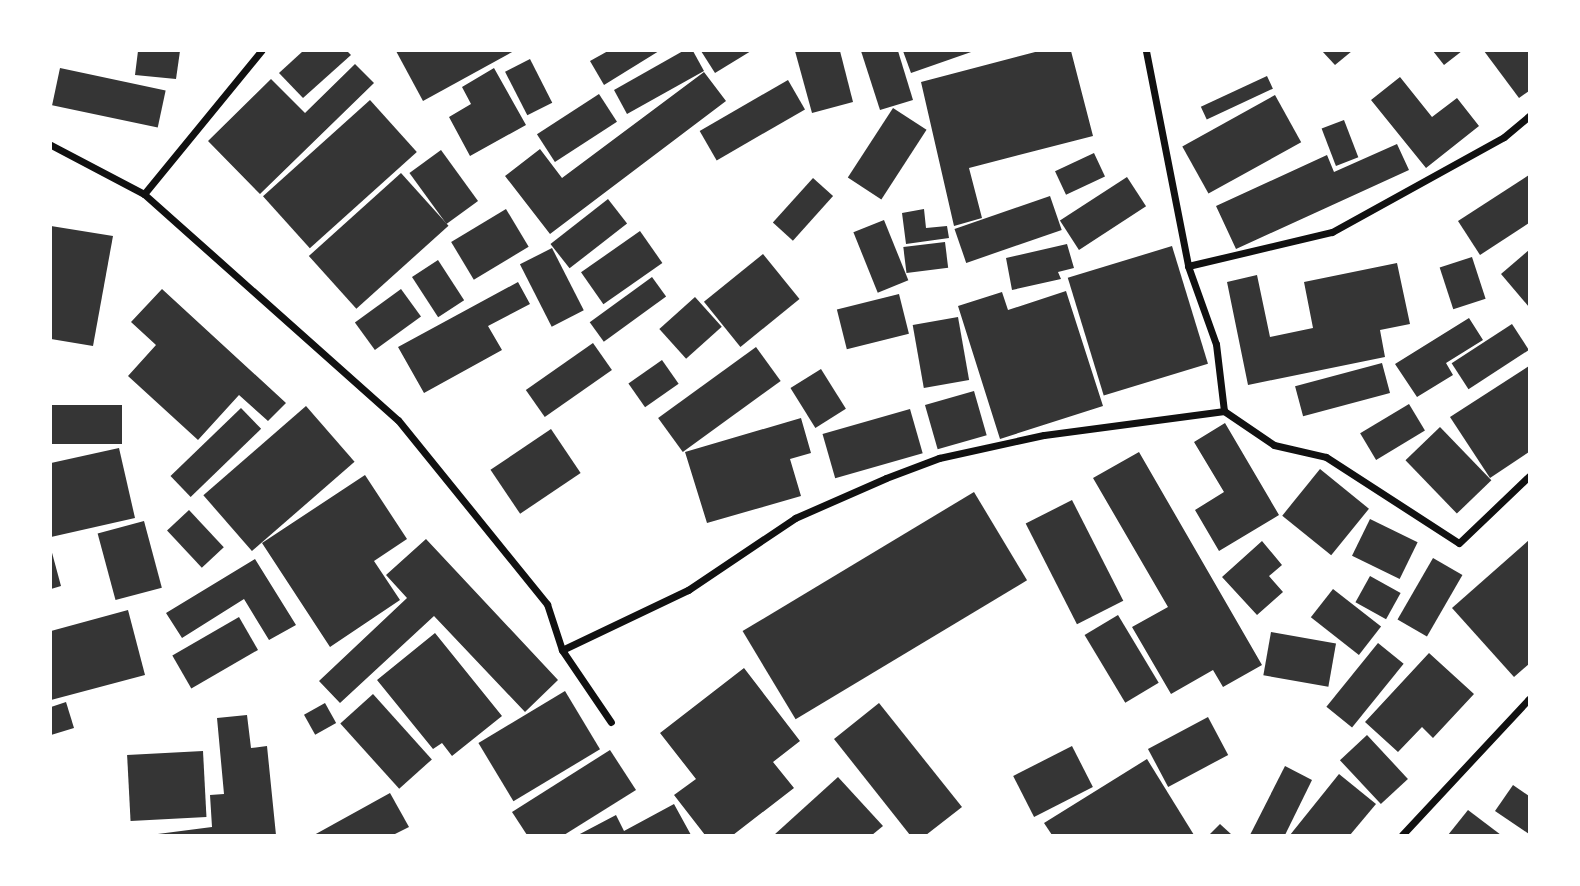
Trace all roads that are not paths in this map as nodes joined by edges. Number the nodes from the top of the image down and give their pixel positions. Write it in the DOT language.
graph roads {
  1 [pos="261,51"];
  2 [pos="1146,51"];
  3 [pos="1529,116"];
  4 [pos="51,145"];
  5 [pos="144,194"];
  6 [pos="1188,266"];
  7 [pos="1224,411"];
  8 [pos="1529,476"];
  9 [pos="562,650"];
  10 [pos="1529,699"];
  11 [pos="611,722"];
  12 [pos="1402,835"];
  1 -- 5 [label="street"];
  2 -- 6 [label="street"];
  3 -- 6 [label="street"];
  4 -- 5 [label="street"];
  5 -- 9 [label="street"];
  6 -- 7 [label="street"];
  7 -- 8 [label="street"];
  7 -- 9 [label="street"];
  9 -- 11 [label="street"];
  10 -- 12 [label="street"];
}
